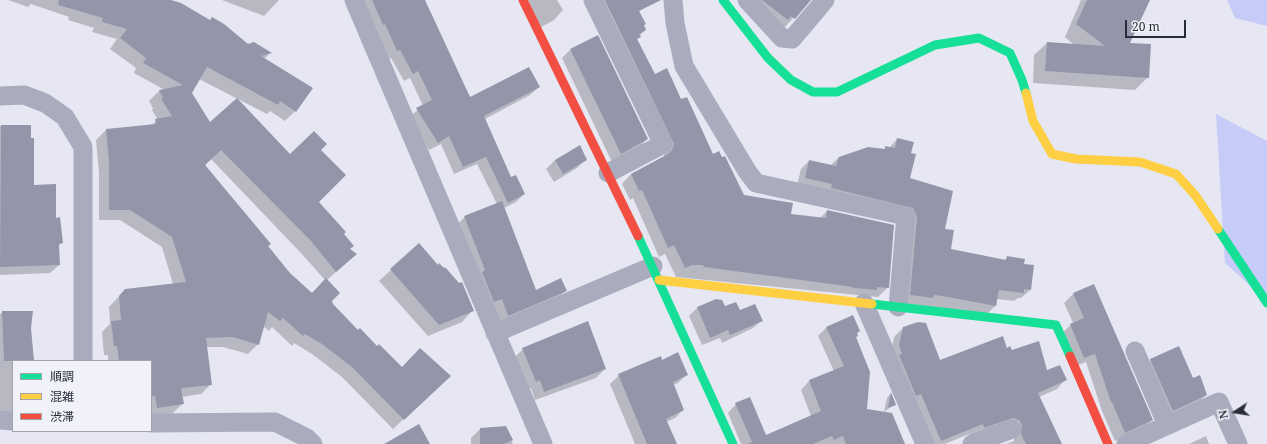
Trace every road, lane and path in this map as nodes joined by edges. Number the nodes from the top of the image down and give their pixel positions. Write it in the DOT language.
graph roads {
  1 [pos="354,0"];
  2 [pos="523,0"];
  3 [pos="593,0"];
  4 [pos="673,0"];
  5 [pos="723,0"];
  6 [pos="748,0"];
  7 [pos="825,0"];
  8 [pos="0,96"];
  9 [pos="608,173"];
  10 [pos="656,273"];
  11 [pos="864,303"];
  12 [pos="1267,303"];
  13 [pos="898,307"];
  14 [pos="495,333"];
  15 [pos="1135,352"];
  16 [pos="83,360"];
  17 [pos="0,420"];
  18 [pos="12,421"];
  19 [pos="152,423"];
  20 [pos="1167,425"];
  21 [pos="1012,429"];
  22 [pos="313,444"];
  23 [pos="543,444"];
  24 [pos="733,444"];
  25 [pos="925,444"];
  26 [pos="972,444"];
  27 [pos="1108,444"];
  28 [pos="1126,444"];
  29 [pos="1238,444"];
  1 -- 14 [label="street"];
  2 -- 9 [label="street"];
  3 -- 9 [label="street"];
  4 -- 13 [label="street"];
  5 -- 12 [label="street"];
  6 -- 7 [label="street"];
  8 -- 16 [label="street"];
  9 -- 10 [label="street"];
  10 -- 11 [label="street"];
  10 -- 14 [label="street"];
  10 -- 24 [label="street"];
  11 -- 13 [label="street"];
  11 -- 25 [label="street"];
  13 -- 27 [label="street"];
  14 -- 23 [label="street"];
  15 -- 20 [label="street"];
  17 -- 18 [label="street"];
  19 -- 22 [label="street"];
  20 -- 28 [label="street"];
  20 -- 29 [label="street"];
  21 -- 26 [label="street"];
}
